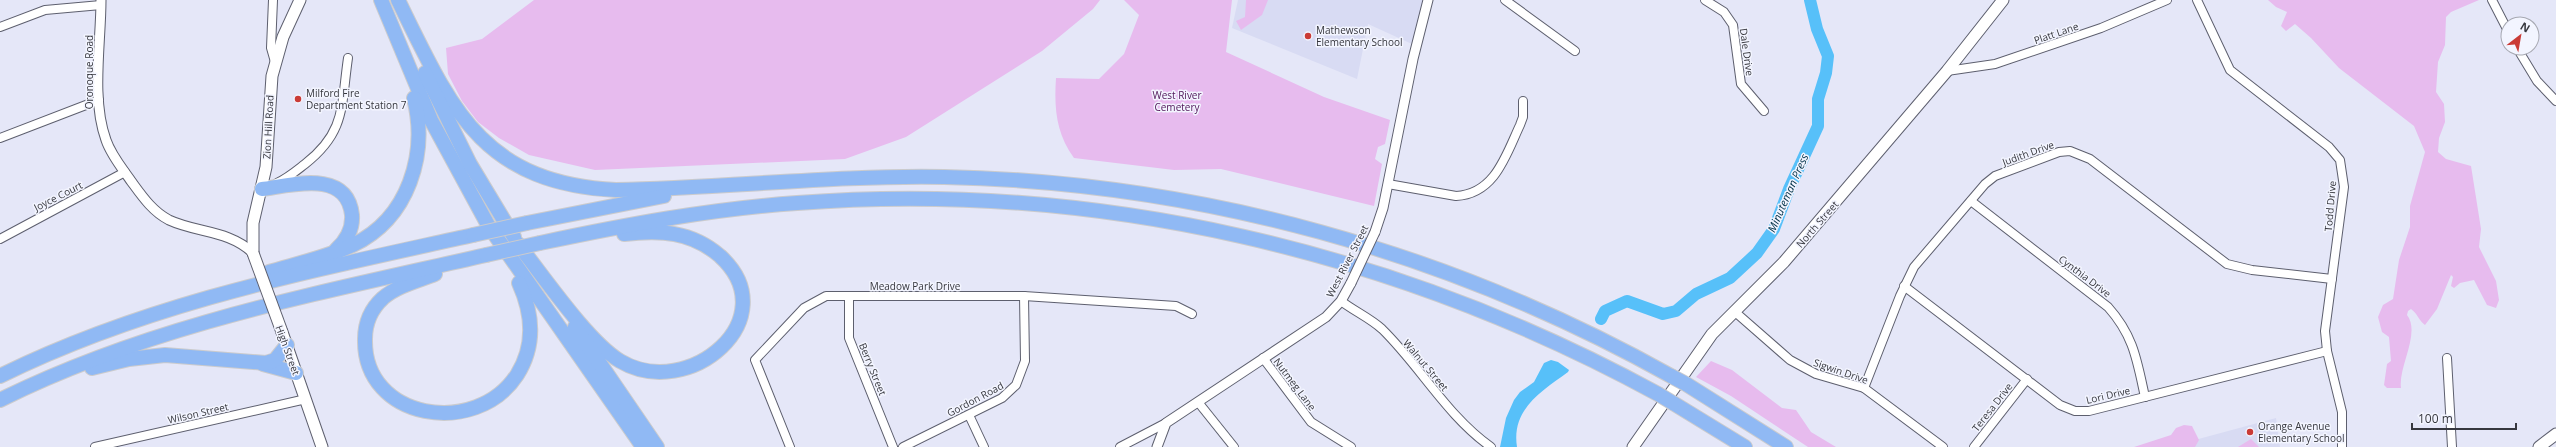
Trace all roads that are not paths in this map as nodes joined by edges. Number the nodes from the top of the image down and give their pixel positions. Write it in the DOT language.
graph roads {
  1 [pos="273,0"];
  2 [pos="300,0"];
  3 [pos="381,0"];
  4 [pos="397,0"];
  5 [pos="1428,0"];
  6 [pos="1505,0"];
  7 [pos="1706,0"];
  8 [pos="2003,0"];
  9 [pos="2167,0"];
  10 [pos="2197,0"];
  11 [pos="2492,0"];
  12 [pos="101,3"];
  13 [pos="2501,16"];
  14 [pos="0,27"];
  15 [pos="400,51"];
  16 [pos="1575,51"];
  17 [pos="2522,56"];
  18 [pos="348,58"];
  19 [pos="275,62"];
  20 [pos="1947,71"];
  21 [pos="99,100"];
  22 [pos="1523,101"];
  23 [pos="2556,101"];
  24 [pos="1764,111"];
  25 [pos="0,138"];
  26 [pos="125,172"];
  27 [pos="767,183"];
  28 [pos="1388,184"];
  29 [pos="262,189"];
  30 [pos="1971,201"];
  31 [pos="0,239"];
  32 [pos="517,242"];
  33 [pos="499,243"];
  34 [pos="540,243"];
  35 [pos="334,251"];
  36 [pos="253,253"];
  37 [pos="486,255"];
  38 [pos="2332,279"];
  39 [pos="1904,286"];
  40 [pos="849,296"];
  41 [pos="1024,296"];
  42 [pos="1341,301"];
  43 [pos="172,307"];
  44 [pos="1734,311"];
  45 [pos="1192,314"];
  46 [pos="287,345"];
  47 [pos="2327,351"];
  48 [pos="1263,358"];
  49 [pos="2447,358"];
  50 [pos="259,363"];
  51 [pos="296,373"];
  52 [pos="0,376"];
  53 [pos="2027,379"];
  54 [pos="24,388"];
  55 [pos="1864,388"];
  56 [pos="2145,397"];
  57 [pos="306,399"];
  58 [pos="0,400"];
  59 [pos="1198,402"];
  60 [pos="969,415"];
  61 [pos="1166,423"];
  62 [pos="2556,434"];
  63 [pos="2547,443"];
  64 [pos="96,447"];
  65 [pos="322,447"];
  66 [pos="643,447"];
  67 [pos="657,447"];
  68 [pos="790,447"];
  69 [pos="894,447"];
  70 [pos="903,447"];
  71 [pos="984,447"];
  72 [pos="1120,447"];
  73 [pos="1157,447"];
  74 [pos="1234,447"];
  75 [pos="1351,447"];
  76 [pos="1491,447"];
  77 [pos="1632,447"];
  78 [pos="1745,447"];
  79 [pos="1786,447"];
  80 [pos="1943,447"];
  81 [pos="1974,447"];
  82 [pos="2342,447"];
  83 [pos="2452,447"];
  1 -- 19 [label="street, Zion Hill Road"];
  2 -- 19 [label="main road"];
  3 -- 15 [label="highway"];
  4 -- 27 [label="highway"];
  4 -- 32 [label="highway"];
  5 -- 28 [label="street, West River Street"];
  6 -- 16 [label="street"];
  7 -- 24 [label="street, Dale Drive"];
  8 -- 20 [label="main road, North Street"];
  9 -- 20 [label="street, Platt Lane"];
  10 -- 38 [label="street, Todd Drive"];
  11 -- 13 [label="street"];
  12 -- 14 [label="street"];
  12 -- 21 [label="street, Oronoque Road"];
  15 -- 33 [label="highway"];
  15 -- 35 [label="highway"];
  17 -- 23 [label="street"];
  18 -- 29 [label="street"];
  19 -- 29 [label="main road, Zion Hill Road"];
  20 -- 44 [label="main road, North Street"];
  21 -- 25 [label="street"];
  21 -- 26 [label="street, Oronoque Road"];
  22 -- 28 [label="street"];
  26 -- 31 [label="street, Joyce Court"];
  26 -- 36 [label="street, Oronoque Road"];
  27 -- 43 [label="highway, bridge"];
  27 -- 79 [label="highway, bridge"];
  28 -- 42 [label="street, West River Street, bridge"];
  29 -- 35 [label="highway"];
  29 -- 36 [label="main road, Zion Hill Road"];
  30 -- 38 [label="street, Judith Drive"];
  30 -- 39 [label="street, Judith Drive"];
  30 -- 56 [label="street, Cynthia Drive"];
  32 -- 34 [label="highway"];
  32 -- 67 [label="highway"];
  33 -- 37 [label="highway"];
  33 -- 66 [label="highway"];
  34 -- 37 [label="highway, bridge"];
  34 -- 78 [label="highway, bridge"];
  35 -- 43 [label="highway"];
  36 -- 46 [label="main road, High Street, bridge"];
  37 -- 54 [label="highway"];
  38 -- 47 [label="street, Todd Drive"];
  39 -- 53 [label="street, Lori Drive"];
  39 -- 55 [label="street, Judith Drive"];
  40 -- 41 [label="street, Meadow Park Drive"];
  40 -- 68 [label="street, Meadow Park Drive"];
  40 -- 69 [label="street, Berry Street"];
  41 -- 45 [label="street, Meadow Park Drive"];
  41 -- 60 [label="street, Gordon Road"];
  42 -- 48 [label="street, West River Street"];
  42 -- 76 [label="street, Walnut Street"];
  43 -- 52 [label="highway"];
  44 -- 55 [label="street, Sigwin Drive"];
  44 -- 77 [label="main road, North Street"];
  46 -- 50 [label="highway"];
  46 -- 51 [label="main road, High Street"];
  47 -- 56 [label="street, Lori Drive"];
  47 -- 82 [label="street, Todd Drive"];
  48 -- 59 [label="street, West River Street"];
  48 -- 75 [label="street, Nutmeg Lane"];
  49 -- 83 [label="street"];
  50 -- 51 [label="highway"];
  50 -- 54 [label="highway"];
  51 -- 57 [label="main road, High Street"];
  53 -- 56 [label="street, Lori Drive"];
  53 -- 81 [label="street, Teresa Drive"];
  54 -- 58 [label="highway"];
  55 -- 80 [label="street, Sigwin Drive"];
  57 -- 64 [label="street, Wilson Street"];
  57 -- 65 [label="main road, High Street"];
  59 -- 61 [label="street, West River Street"];
  59 -- 74 [label="street"];
  60 -- 70 [label="street, Gordon Road"];
  60 -- 71 [label="street"];
  61 -- 72 [label="street"];
  61 -- 73 [label="street"];
  62 -- 63 [label="main road"];
}
